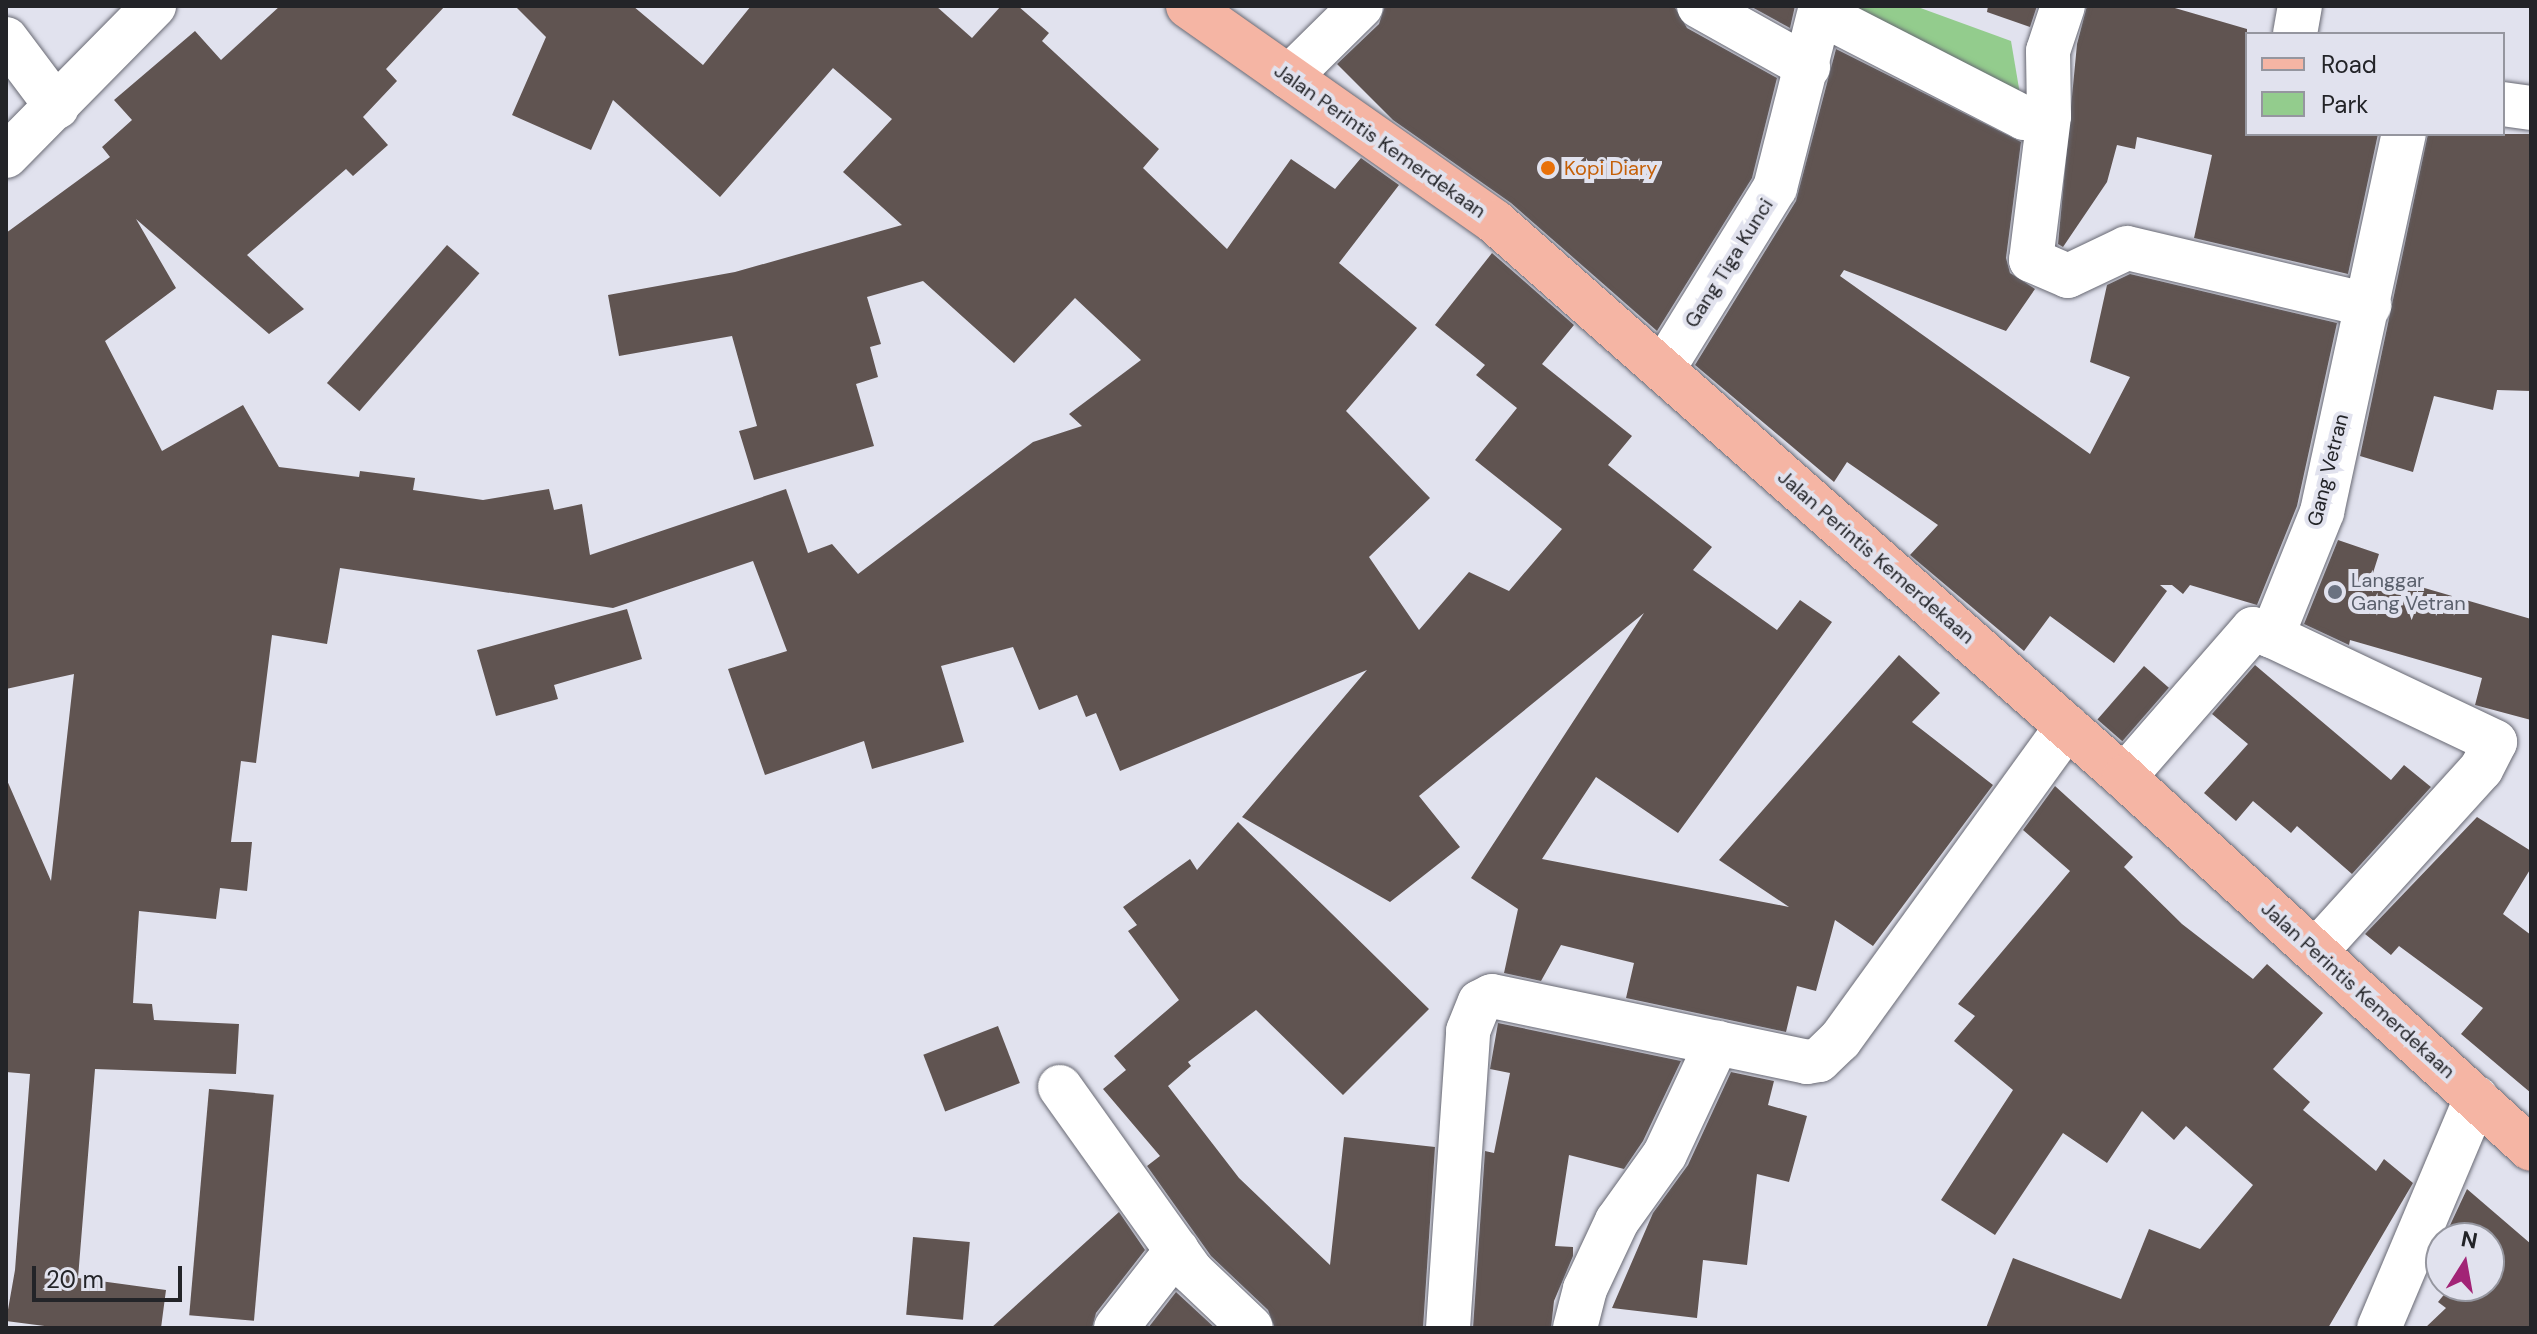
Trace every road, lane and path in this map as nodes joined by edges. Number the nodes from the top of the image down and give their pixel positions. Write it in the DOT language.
graph roads {
  1 [pos="154,6"];
  2 [pos="1188,6"];
  3 [pos="1361,6"];
  4 [pos="1699,6"];
  5 [pos="2063,6"];
  6 [pos="2300,6"];
  7 [pos="1821,10"];
  8 [pos="2295,32"];
  9 [pos="6,39"];
  10 [pos="1808,67"];
  11 [pos="1289,77"];
  12 [pos="2505,104"];
  13 [pos="57,107"];
  14 [pos="2531,108"];
  15 [pos="2049,116"];
  16 [pos="2404,136"];
  17 [pos="6,156"];
  18 [pos="2369,305"];
  19 [pos="1663,369"];
  20 [pos="2272,636"];
  21 [pos="2067,726"];
  22 [pos="2124,777"];
  23 [pos="2316,951"];
  24 [pos="1717,1043"];
  25 [pos="1060,1087"];
  26 [pos="2476,1098"];
  27 [pos="2529,1143"];
  28 [pos="1177,1250"];
  29 [pos="1116,1328"];
  30 [pos="1251,1328"];
  31 [pos="1448,1328"];
  32 [pos="1575,1328"];
  33 [pos="2379,1328"];
  1 -- 13 [label="street"];
  2 -- 11 [label="main road, Jalan Perintis Kemerdekaan"];
  3 -- 11 [label="street"];
  4 -- 10 [label="street"];
  5 -- 15 [label="street"];
  6 -- 8 [label="street"];
  7 -- 10 [label="street, Gang Tiga Kunci"];
  7 -- 15 [label="street, Gang Tiga Kunci"];
  9 -- 13 [label="street"];
  10 -- 19 [label="street, Gang Tiga Kunci"];
  11 -- 19 [label="main road, Jalan Perintis Kemerdekaan"];
  12 -- 14 [label="street"];
  13 -- 17 [label="street"];
  15 -- 18 [label="street"];
  16 -- 18 [label="street, Gang Vetran"];
  18 -- 20 [label="street, Gang Vetran"];
  19 -- 21 [label="main road, Jalan Perintis Kemerdekaan"];
  20 -- 22 [label="street"];
  20 -- 23 [label="street"];
  21 -- 22 [label="main road, Jalan Perintis Kemerdekaan"];
  21 -- 24 [label="street"];
  22 -- 23 [label="main road, Jalan Perintis Kemerdekaan"];
  23 -- 26 [label="main road, Jalan Perintis Kemerdekaan"];
  24 -- 31 [label="street"];
  24 -- 32 [label="street"];
  25 -- 28 [label="street"];
  26 -- 27 [label="main road, Jalan Perintis Kemerdekaan"];
  26 -- 33 [label="street"];
  28 -- 29 [label="street"];
  28 -- 30 [label="street"];
}
